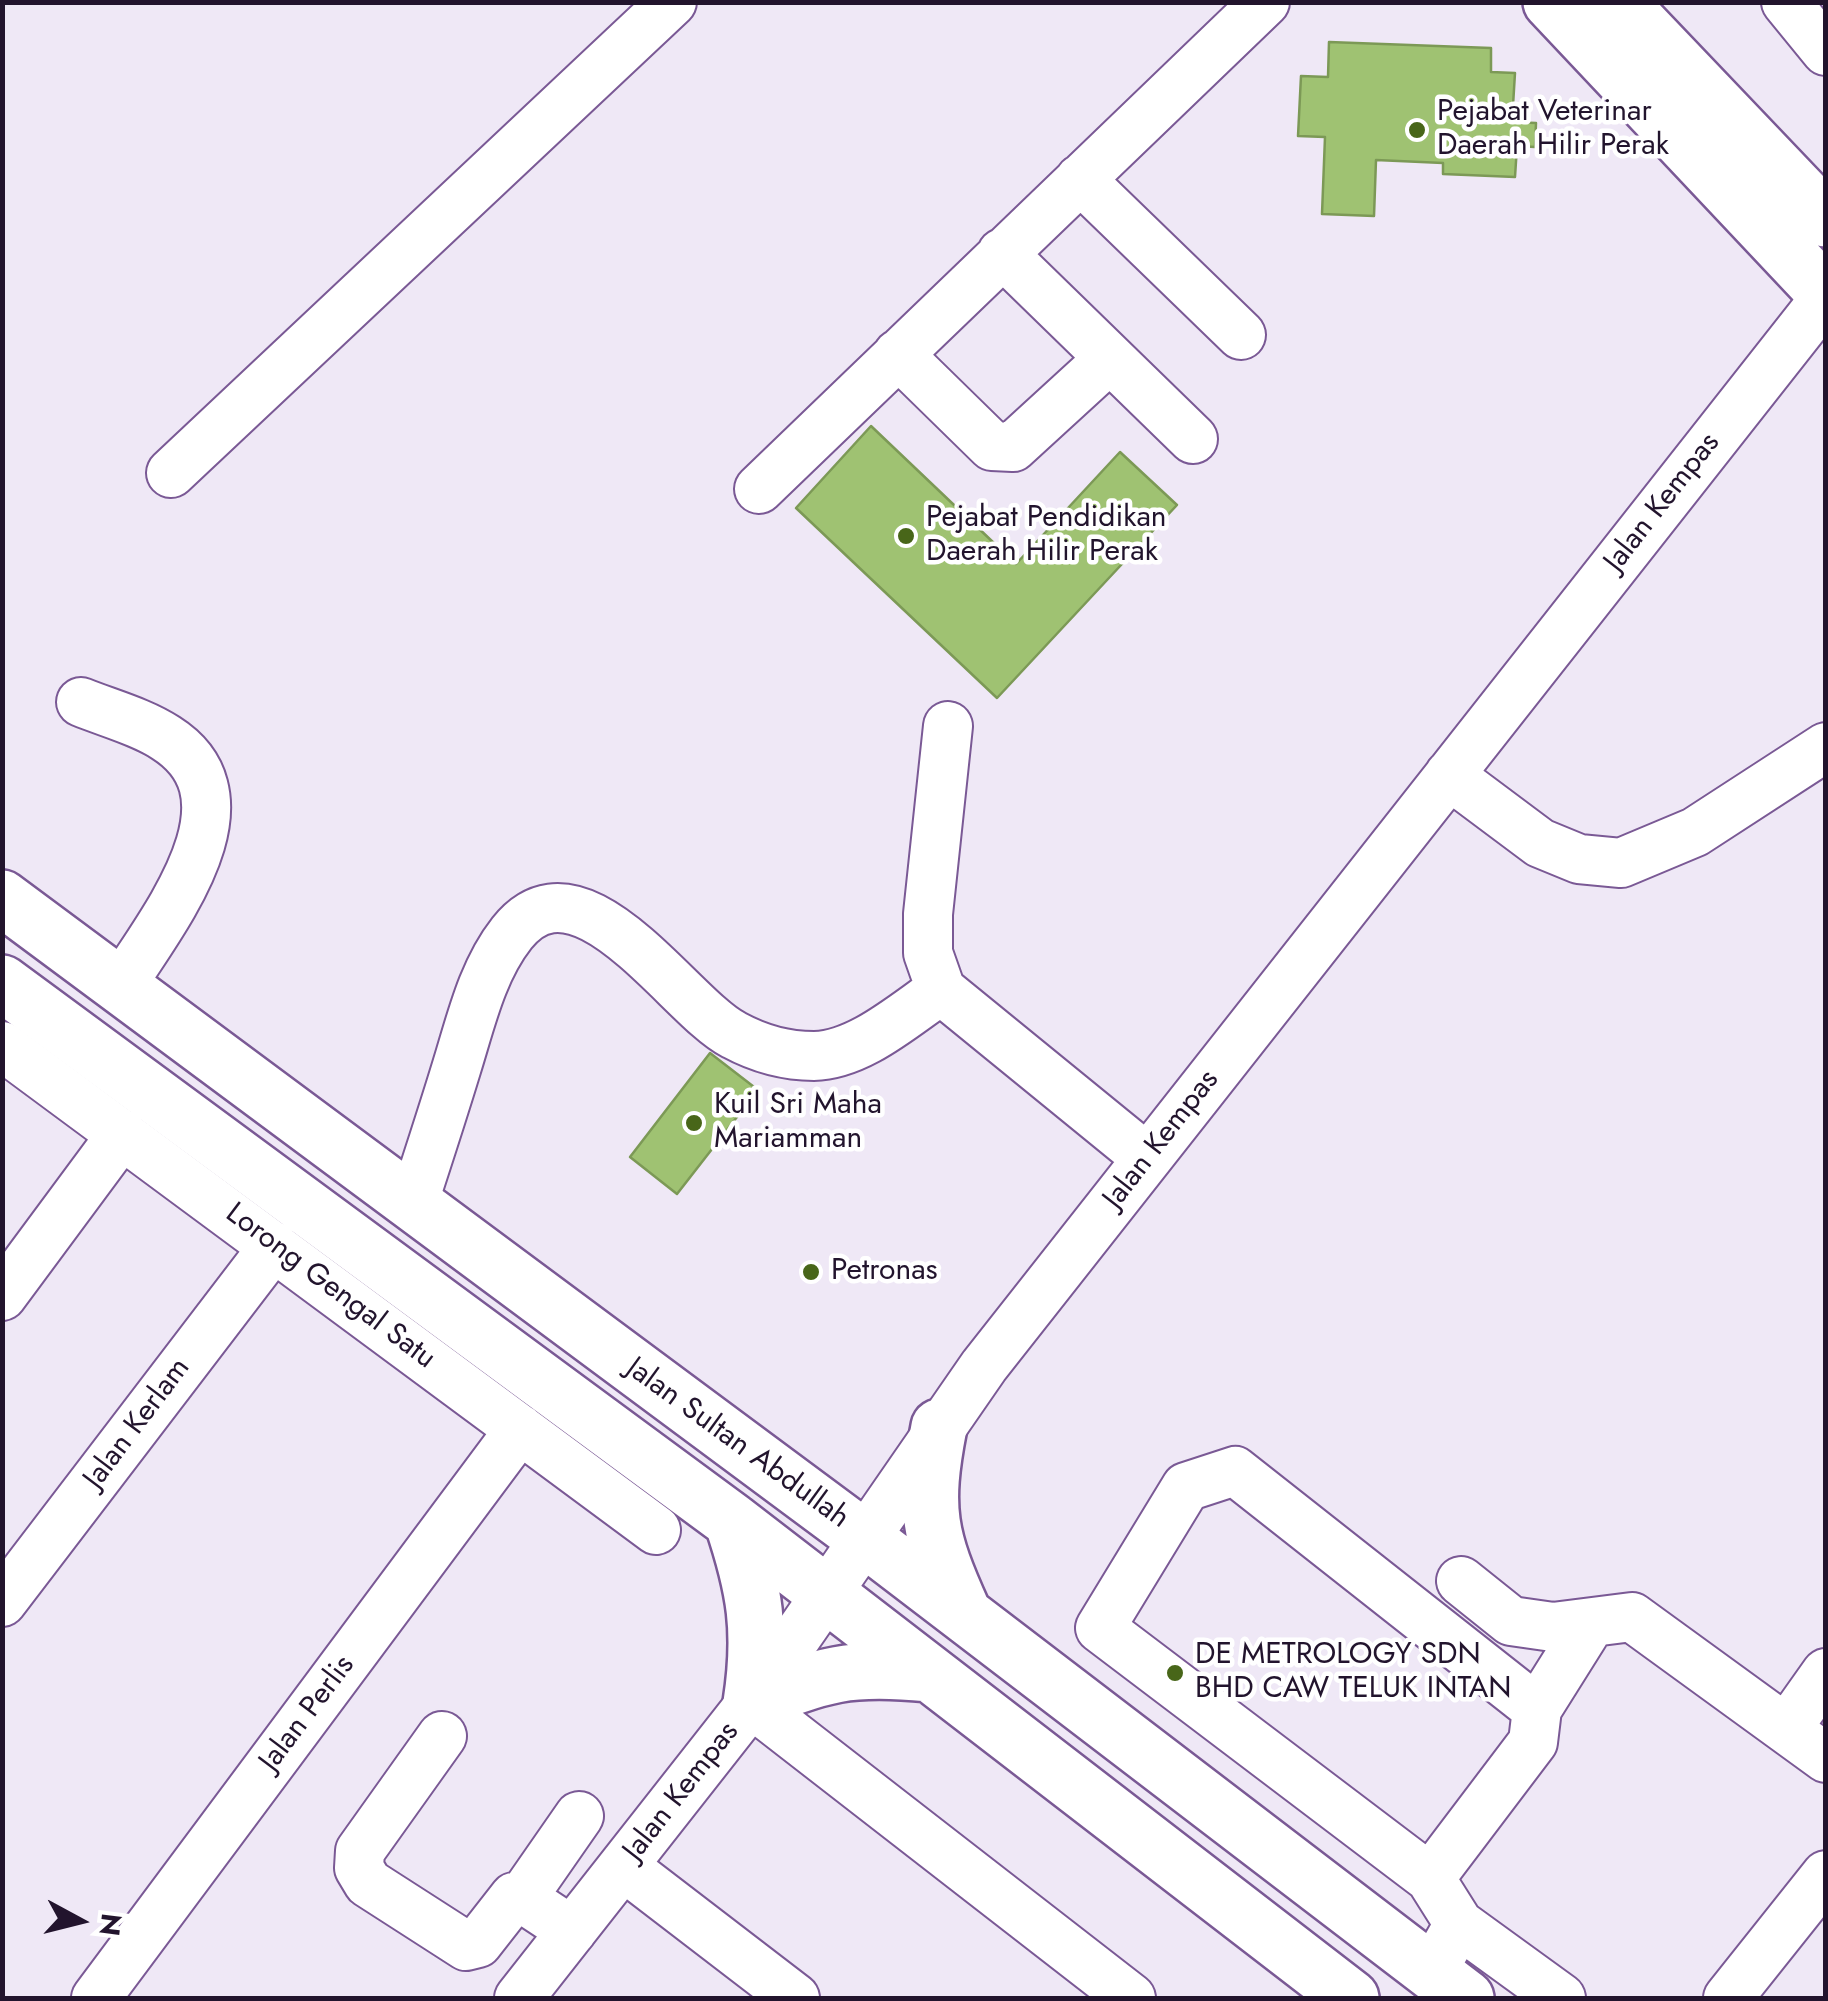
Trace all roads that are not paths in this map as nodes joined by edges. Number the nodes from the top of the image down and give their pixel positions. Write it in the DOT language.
graph roads {
  1 [pos="672,2"];
  2 [pos="1265,2"];
  3 [pos="1551,2"];
  4 [pos="1619,2"];
  5 [pos="1786,2"];
  6 [pos="1826,51"];
  7 [pos="1080,178"];
  8 [pos="1826,219"];
  9 [pos="1002,253"];
  10 [pos="1826,295"];
  11 [pos="1241,335"];
  12 [pos="898,354"];
  13 [pos="1108,360"];
  14 [pos="1193,439"];
  15 [pos="172,473"];
  16 [pos="759,489"];
  17 [pos="81,702"];
  18 [pos="948,726"];
  19 [pos="1826,747"];
  20 [pos="1450,775"];
  21 [pos="22,912"];
  22 [pos="2,982"];
  23 [pos="121,986"];
  24 [pos="941,990"];
  25 [pos="2,1046"];
  26 [pos="122,1134"];
  27 [pos="1147,1158"];
  28 [pos="413,1204"];
  29 [pos="274,1246"];
  30 [pos="2,1296"];
  31 [pos="939,1428"];
  32 [pos="520,1429"];
  33 [pos="732,1522"];
  34 [pos="656,1530"];
  35 [pos="864,1538"];
  36 [pos="1461,1581"];
  37 [pos="825,1595"];
  38 [pos="2,1602"];
  39 [pos="963,1613"];
  40 [pos="1611,1620"];
  41 [pos="1826,1673"];
  42 [pos="928,1674"];
  43 [pos="751,1703"];
  44 [pos="1537,1709"];
  45 [pos="1787,1728"];
  46 [pos="442,1736"];
  47 [pos="1826,1758"];
  48 [pos="579,1816"];
  49 [pos="623,1866"];
  50 [pos="1826,1875"];
  51 [pos="1430,1878"];
  52 [pos="522,1898"];
  53 [pos="1459,1924"];
  54 [pos="572,1931"];
  55 [pos="1078,1983"];
  56 [pos="1448,1985"];
  57 [pos="96,1998"];
  58 [pos="519,1998"];
  59 [pos="795,1998"];
  60 [pos="1131,1998"];
  61 [pos="1351,1998"];
  62 [pos="1561,1998"];
  63 [pos="1728,1998"];
  1 -- 15 [label="street"];
  2 -- 7 [label="street"];
  3 -- 10 [label="main road"];
  4 -- 8 [label="main road"];
  5 -- 6 [label="street"];
  7 -- 9 [label="street"];
  7 -- 11 [label="street"];
  9 -- 12 [label="street"];
  9 -- 13 [label="street"];
  10 -- 20 [label="street, Jalan Kempas"];
  12 -- 13 [label="street"];
  12 -- 16 [label="street"];
  13 -- 14 [label="street"];
  17 -- 23 [label="street"];
  18 -- 24 [label="street"];
  19 -- 20 [label="street"];
  20 -- 27 [label="street, Jalan Kempas"];
  21 -- 22 [label="street"];
  21 -- 23 [label="main road, Jalan Sultan Abdullah"];
  22 -- 33 [label="main road"];
  23 -- 28 [label="main road, Jalan Sultan Abdullah"];
  24 -- 27 [label="street"];
  24 -- 28 [label="street"];
  25 -- 26 [label="street, Lorong Gengal Satu"];
  26 -- 29 [label="street, Lorong Gengal Satu"];
  26 -- 30 [label="street"];
  27 -- 31 [label="street, Jalan Kempas"];
  28 -- 35 [label="main road, Jalan Sultan Abdullah"];
  29 -- 32 [label="street, Lorong Gengal Satu"];
  29 -- 38 [label="street, Jalan Kerlam"];
  31 -- 35 [label="street, Jalan Kempas"];
  31 -- 39 [label="main road"];
  32 -- 34 [label="street, Lorong Gengal Satu"];
  32 -- 57 [label="street, Jalan Perlis"];
  33 -- 37 [label="main road"];
  33 -- 43 [label="main road"];
  35 -- 37 [label="street, Jalan Kempas"];
  35 -- 39 [label="main road, Jalan Sultan Abdullah"];
  36 -- 40 [label="street"];
  37 -- 42 [label="main road"];
  37 -- 43 [label="street, Jalan Kempas"];
  39 -- 56 [label="main road, Jalan Sultan Abdullah"];
  40 -- 44 [label="street"];
  40 -- 45 [label="street"];
  41 -- 45 [label="street"];
  42 -- 43 [label="main road"];
  42 -- 61 [label="main road"];
  43 -- 49 [label="street, Jalan Kempas"];
  43 -- 55 [label="street"];
  44 -- 51 [label="street"];
  44 -- 51 [label="street"];
  45 -- 47 [label="street"];
  46 -- 52 [label="street"];
  48 -- 52 [label="street"];
  49 -- 54 [label="street, Jalan Kempas"];
  49 -- 59 [label="street"];
  50 -- 63 [label="street"];
  51 -- 53 [label="street"];
  52 -- 54 [label="street"];
  53 -- 56 [label="street"];
  53 -- 62 [label="street"];
  54 -- 58 [label="street, Jalan Kempas"];
  55 -- 60 [label="street"];
}
